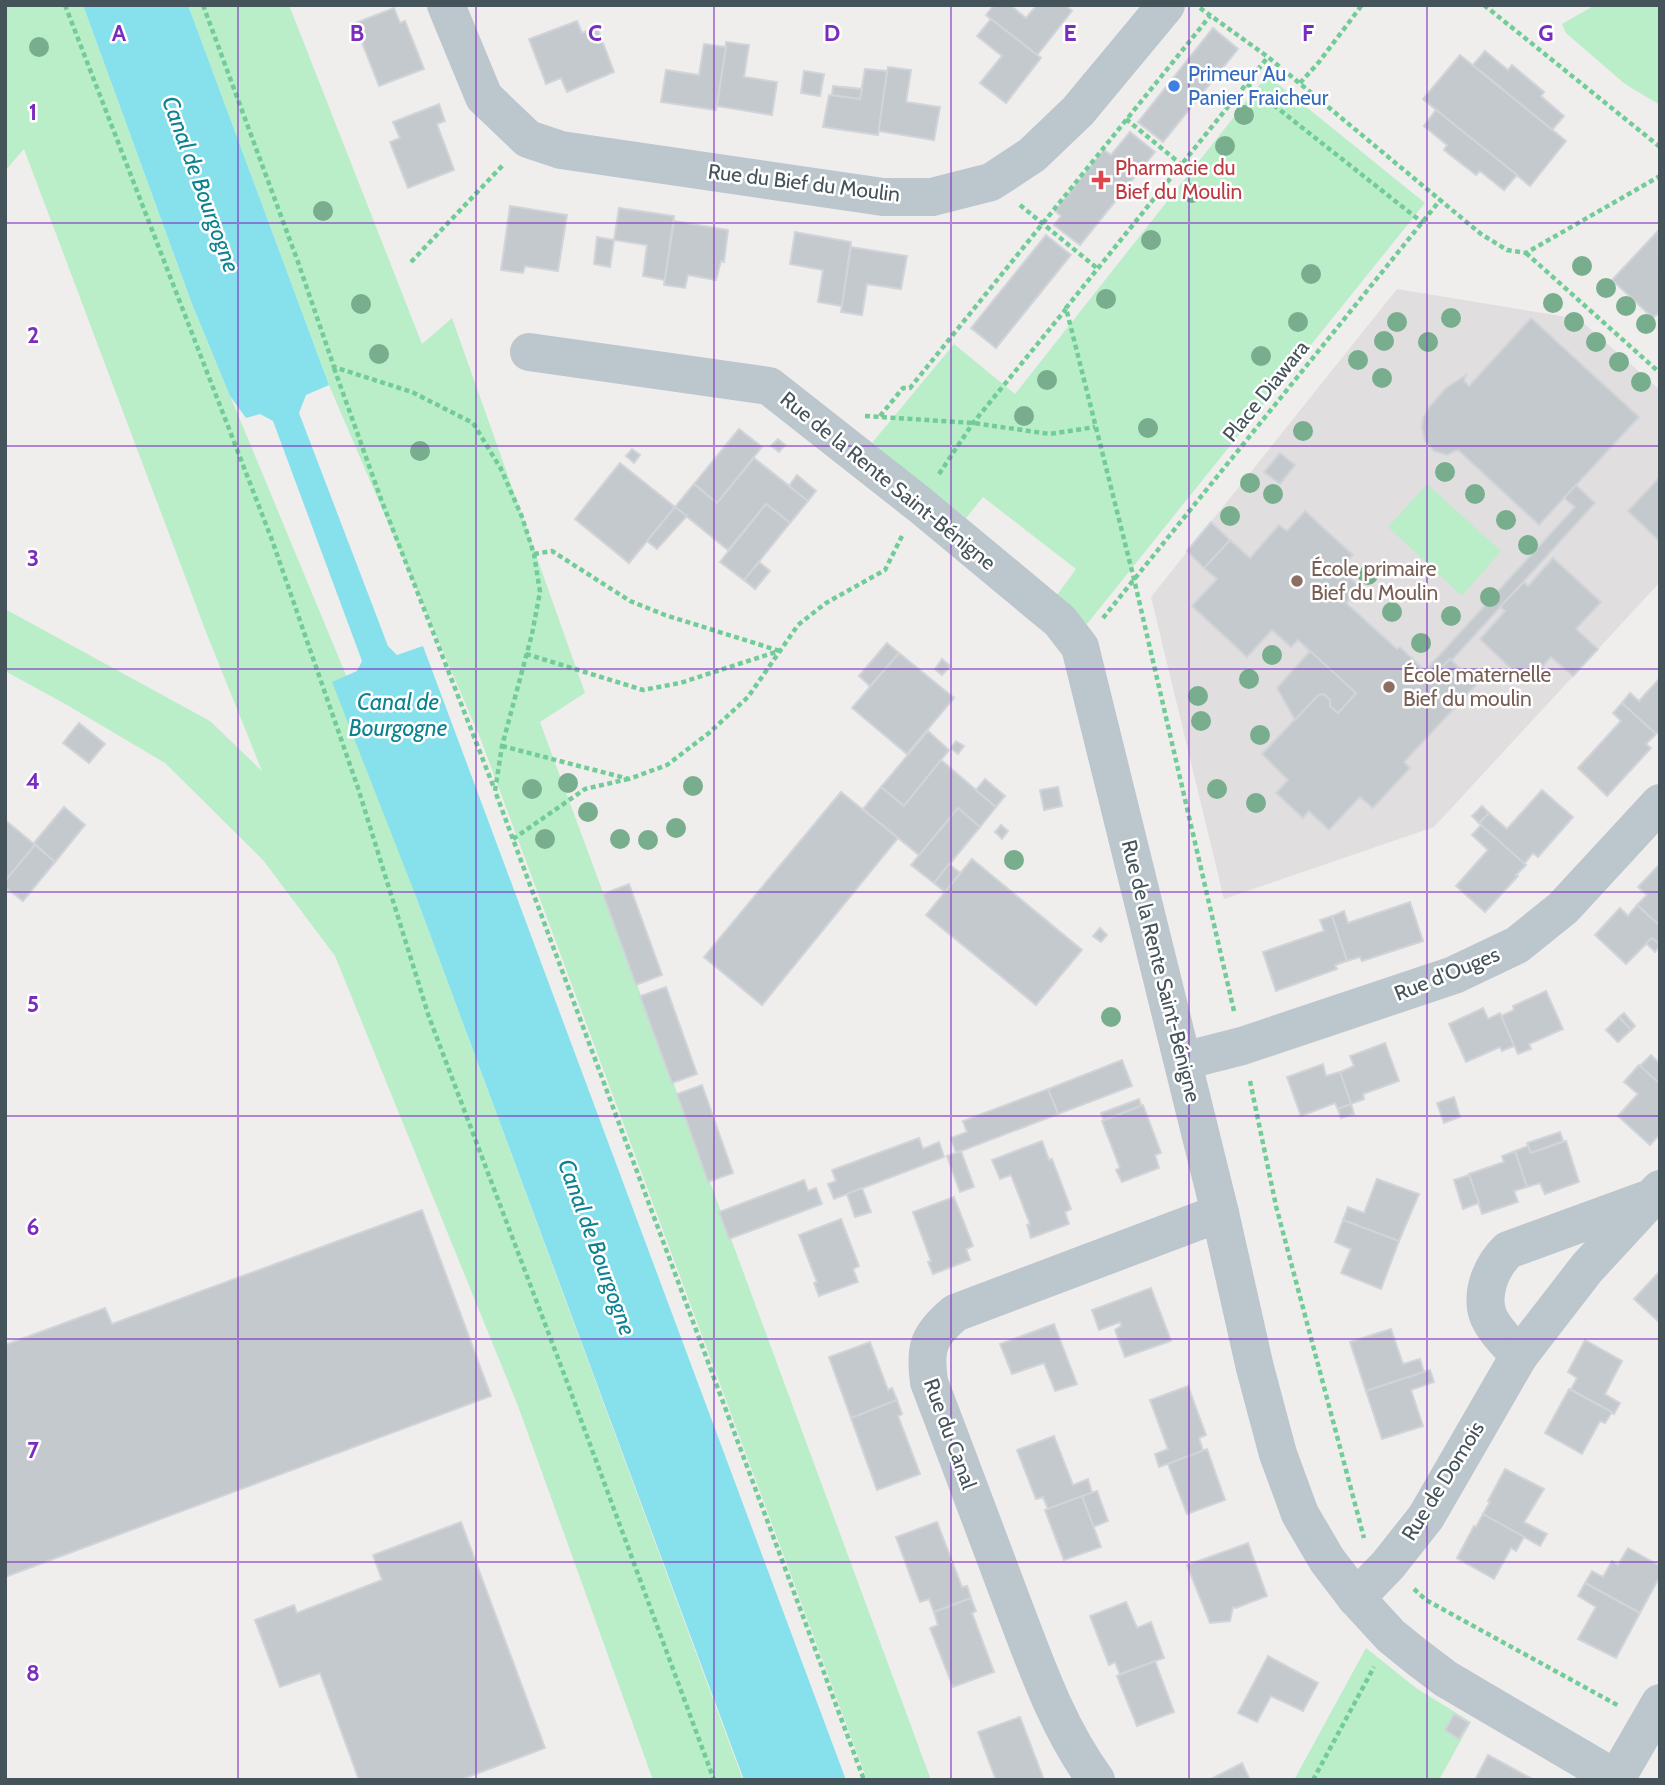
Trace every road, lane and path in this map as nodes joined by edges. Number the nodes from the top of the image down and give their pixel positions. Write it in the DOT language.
graph roads {
  1 [pos="65,5"];
  2 [pos="203,5"];
  3 [pos="446,5"];
  4 [pos="1166,5"];
  5 [pos="1197,5"];
  6 [pos="1362,5"];
  7 [pos="1484,5"];
  8 [pos="1210,16"];
  9 [pos="1268,57"];
  10 [pos="1300,83"];
  11 [pos="1247,84"];
  12 [pos="1091,95"];
  13 [pos="1126,119"];
  14 [pos="528,139"];
  15 [pos="1660,147"];
  16 [pos="1182,164"];
  17 [pos="1660,176"];
  18 [pos="991,182"];
  19 [pos="1441,199"];
  20 [pos="1043,223"];
  21 [pos="1423,223"];
  22 [pos="1526,253"];
  23 [pos="411,262"];
  24 [pos="1098,270"];
  25 [pos="1066,308"];
  26 [pos="529,352"];
  27 [pos="334,367"];
  28 [pos="1660,373"];
  29 [pos="880,416"];
  30 [pos="973,422"];
  31 [pos="1095,427"];
  32 [pos="831,434"];
  33 [pos="919,504"];
  34 [pos="534,554"];
  35 [pos="1134,579"];
  36 [pos="1080,647"];
  37 [pos="780,650"];
  38 [pos="526,654"];
  39 [pos="502,746"];
  40 [pos="629,779"];
  41 [pos="495,791"];
  42 [pos="1660,803"];
  43 [pos="513,839"];
  44 [pos="1242,1046"];
  45 [pos="1183,1061"];
  46 [pos="1655,1194"];
  47 [pos="1220,1213"];
  48 [pos="1519,1356"];
  49 [pos="1388,1566"];
  50 [pos="1356,1598"];
  51 [pos="1391,1636"];
  52 [pos="1654,1713"];
  53 [pos="1617,1779"];
  54 [pos="714,1780"];
  55 [pos="864,1780"];
  56 [pos="1096,1780"];
  57 [pos="1313,1780"];
  1 -- 54 [label="path"];
  2 -- 27 [label="path"];
  3 -- 14 [label="street, Rue du Bief du Moulin"];
  4 -- 12 [label="street, Rue du Bief du Moulin"];
  5 -- 8 [label="path"];
  6 -- 10 [label="path"];
  7 -- 15 [label="path"];
  8 -- 9 [label="path"];
  8 -- 13 [label="path"];
  9 -- 10 [label="path"];
  9 -- 11 [label="path"];
  10 -- 19 [label="path"];
  11 -- 16 [label="path"];
  11 -- 21 [label="path"];
  12 -- 13 [label="path"];
  12 -- 18 [label="street, Rue du Bief du Moulin"];
  13 -- 16 [label="path"];
  13 -- 20 [label="path"];
  14 -- 18 [label="street, Rue du Bief du Moulin"];
  14 -- 23 [label="path"];
  16 -- 24 [label="path"];
  17 -- 22 [label="path"];
  18 -- 20 [label="path"];
  19 -- 21 [label="path, Place Diawara"];
  19 -- 22 [label="path"];
  20 -- 24 [label="path"];
  20 -- 29 [label="path"];
  21 -- 35 [label="path, Place Diawara"];
  22 -- 28 [label="path"];
  24 -- 25 [label="path"];
  25 -- 30 [label="path"];
  25 -- 31 [label="path"];
  26 -- 32 [label="street, Rue de la Rente Saint-Bénigne"];
  27 -- 34 [label="path"];
  27 -- 41 [label="path"];
  29 -- 30 [label="path"];
  29 -- 32 [label="path"];
  30 -- 31 [label="path"];
  30 -- 33 [label="path"];
  31 -- 35 [label="path"];
  32 -- 33 [label="street, Rue de la Rente Saint-Bénigne"];
  33 -- 36 [label="street, Rue de la Rente Saint-Bénigne"];
  33 -- 37 [label="path"];
  34 -- 37 [label="path"];
  34 -- 38 [label="path"];
  35 -- 36 [label="path, Place Diawara"];
  35 -- 44 [label="path"];
  36 -- 45 [label="street, Rue de la Rente Saint-Bénigne"];
  37 -- 38 [label="path"];
  37 -- 40 [label="path"];
  38 -- 39 [label="path"];
  39 -- 40 [label="path"];
  39 -- 41 [label="path"];
  40 -- 43 [label="path"];
  41 -- 43 [label="path"];
  42 -- 44 [label="street, Rue d'Ouges"];
  43 -- 55 [label="path"];
  44 -- 45 [label="street, Rue d'Ouges"];
  44 -- 49 [label="path"];
  45 -- 47 [label="street, Rue de la Rente Saint-Bénigne"];
  46 -- 48 [label="street, Rue de Domois"];
  46 -- 48 [label="street, Rue de Domois"];
  47 -- 50 [label="street, Rue de la Rente Saint-Bénigne"];
  47 -- 56 [label="street, Rue du Canal"];
  48 -- 49 [label="street, Rue de Domois"];
  49 -- 50 [label="street, Rue de Domois"];
  49 -- 52 [label="path"];
  50 -- 51 [label="street, Rue de la Rente Saint-Bénigne"];
  51 -- 53 [label="street, Rue de la Rente Saint-Bénigne"];
  51 -- 57 [label="path"];
  52 -- 53 [label="street"];
}
